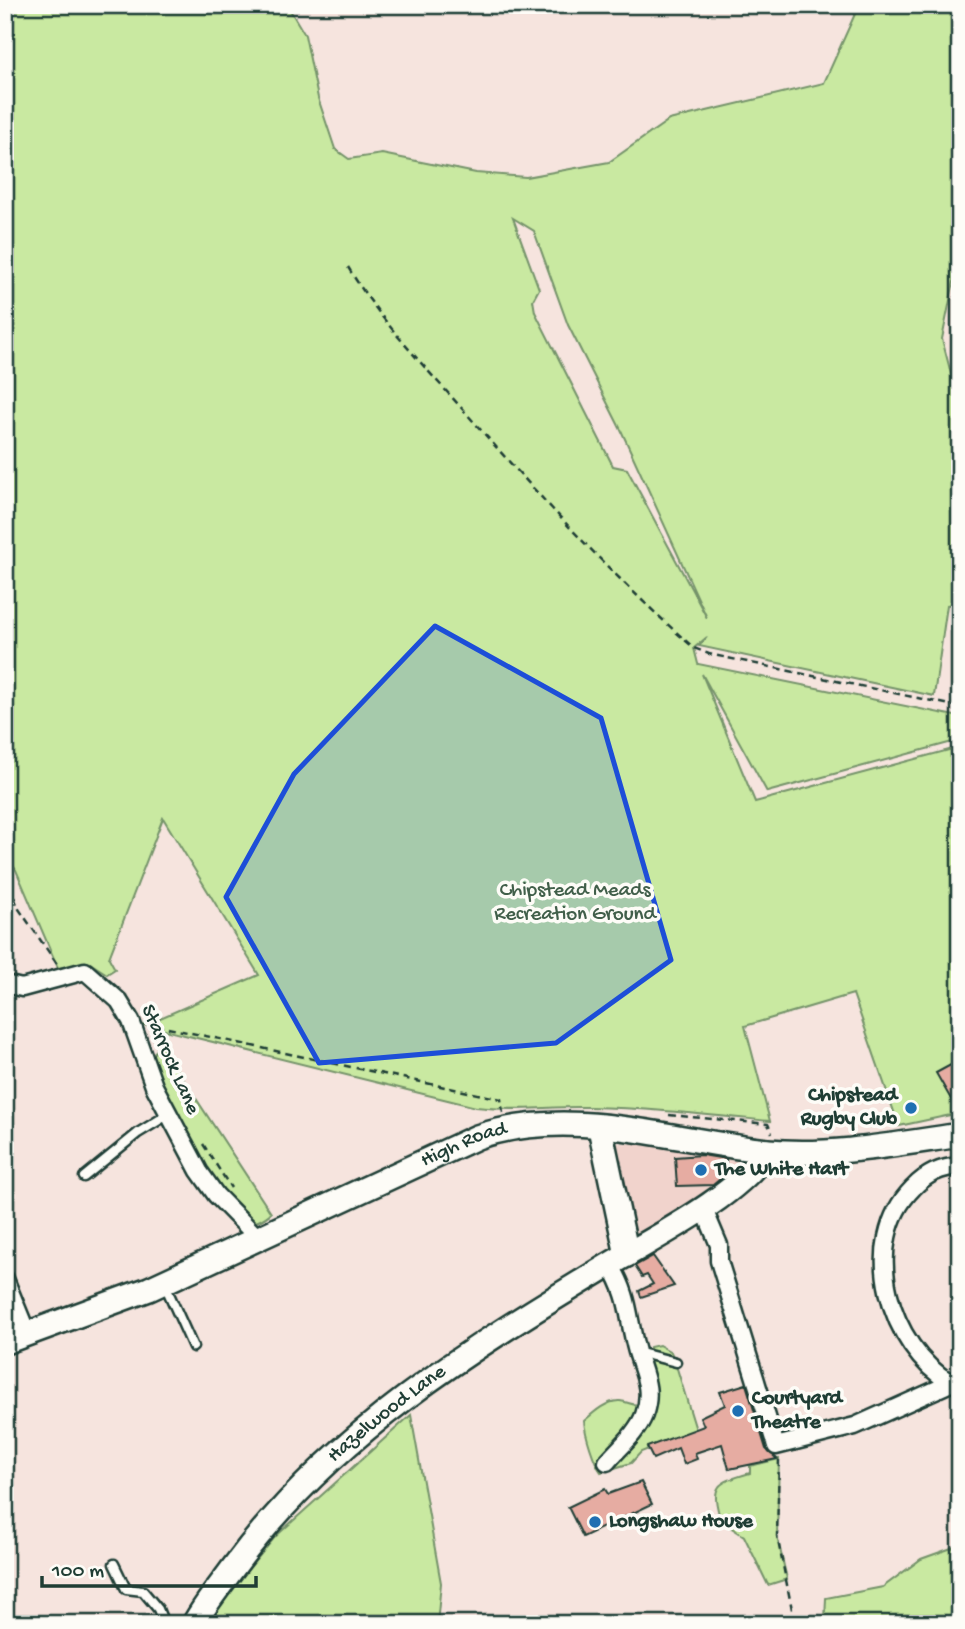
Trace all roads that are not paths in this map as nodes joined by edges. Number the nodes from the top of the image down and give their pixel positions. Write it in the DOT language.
graph roads {
  1 [pos="5,984"];
  2 [pos="169,1114"];
  3 [pos="600,1128"];
  4 [pos="960,1135"];
  5 [pos="767,1151"];
  6 [pos="960,1166"];
  7 [pos="84,1177"];
  8 [pos="703,1207"];
  9 [pos="258,1238"];
  10 [pos="618,1260"];
  11 [pos="5,1279"];
  12 [pos="164,1282"];
  13 [pos="27,1333"];
  14 [pos="5,1342"];
  15 [pos="193,1347"];
  16 [pos="637,1352"];
  17 [pos="676,1362"];
  18 [pos="957,1381"];
  19 [pos="607,1462"];
  20 [pos="114,1564"];
  21 [pos="164,1624"];
  22 [pos="194,1624"];
  1 -- 2 [label="street, Starrock Lane"];
  2 -- 7 [label="lane"];
  2 -- 9 [label="street, Starrock Lane"];
  3 -- 5 [label="street, High Road"];
  3 -- 9 [label="street, High Road"];
  3 -- 10 [label="street"];
  4 -- 5 [label="street, High Road"];
  5 -- 8 [label="street, Hazelwood Lane"];
  6 -- 18 [label="street"];
  8 -- 10 [label="street, Hazelwood Lane"];
  8 -- 18 [label="street"];
  9 -- 12 [label="street, High Road"];
  10 -- 16 [label="street"];
  10 -- 22 [label="street, Hazelwood Lane"];
  11 -- 13 [label="street"];
  12 -- 13 [label="street, High Road"];
  12 -- 15 [label="lane"];
  13 -- 14 [label="street, High Road"];
  16 -- 17 [label="lane"];
  16 -- 19 [label="street"];
  20 -- 21 [label="lane"];
}
